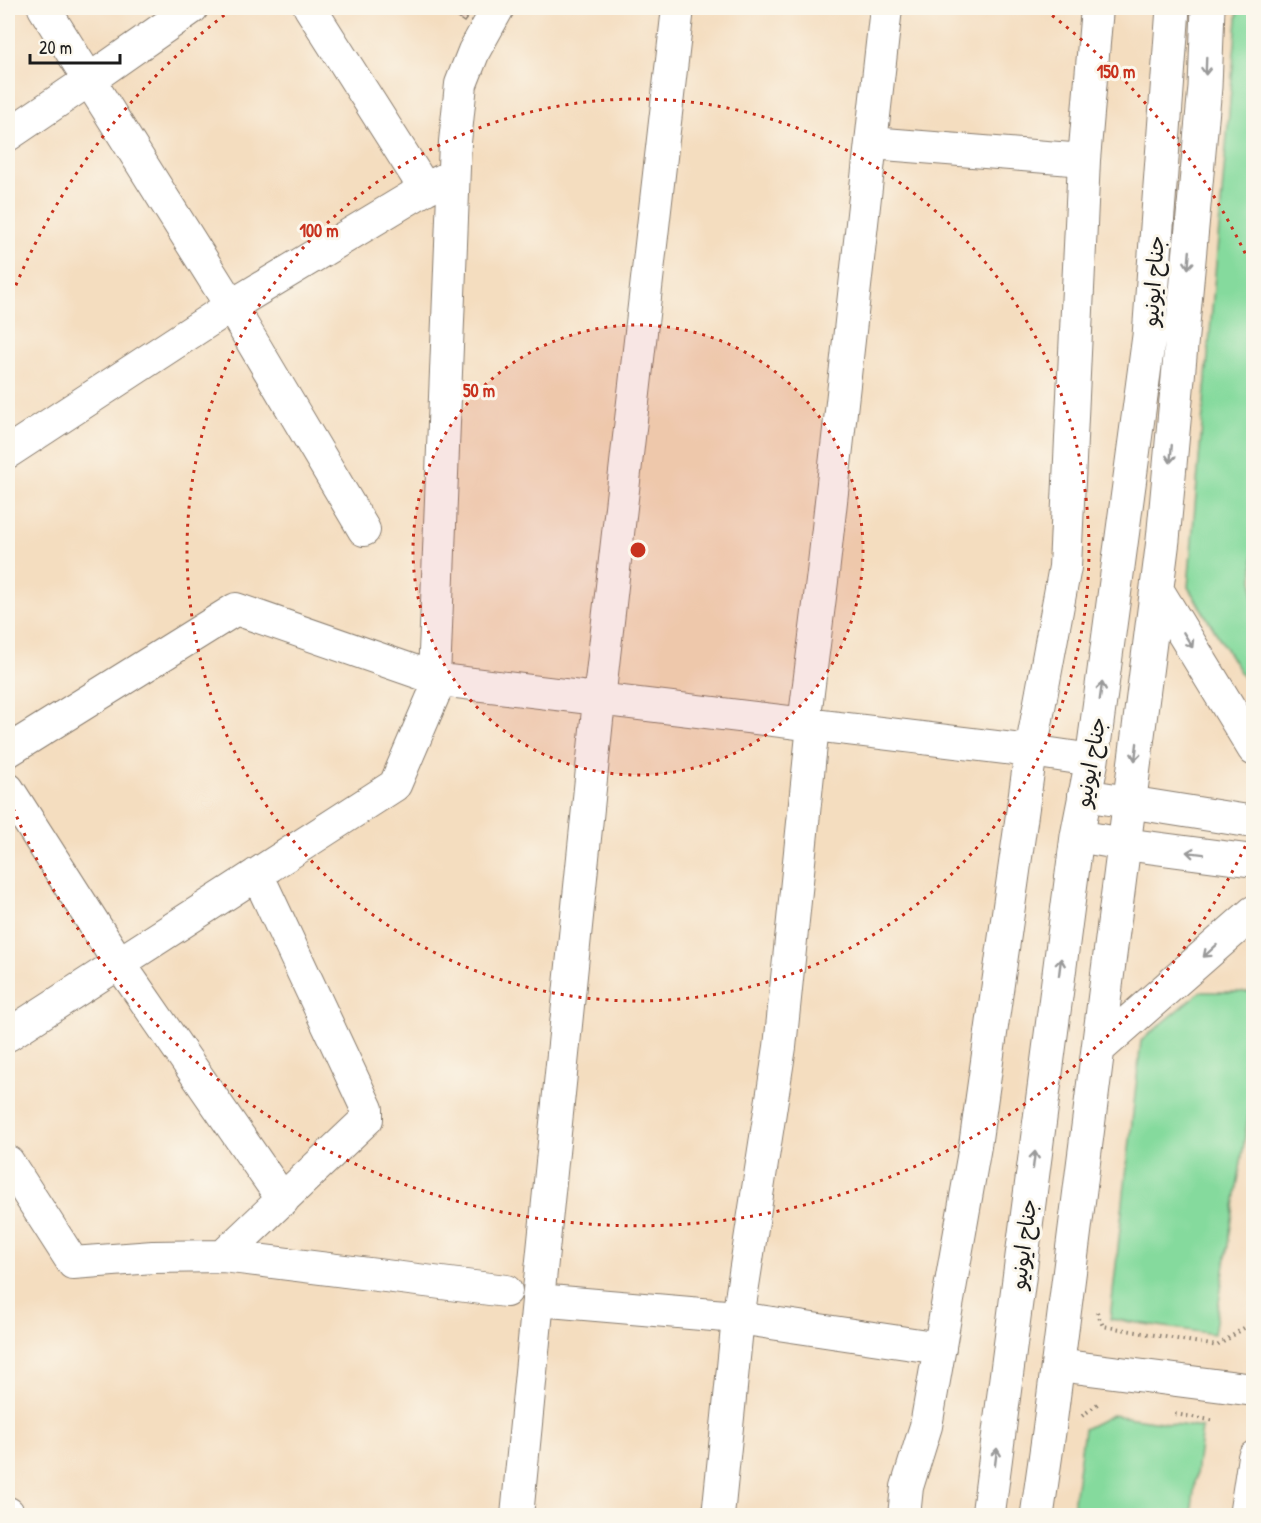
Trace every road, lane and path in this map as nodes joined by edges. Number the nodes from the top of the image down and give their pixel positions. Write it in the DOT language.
graph roads {
  1 [pos="44,8"];
  2 [pos="192,8"];
  3 [pos="310,8"];
  4 [pos="498,8"];
  5 [pos="678,8"];
  6 [pos="886,8"];
  7 [pos="1097,8"];
  8 [pos="1173,8"];
  9 [pos="1208,8"];
  10 [pos="89,80"];
  11 [pos="8,135"];
  12 [pos="872,142"];
  13 [pos="1084,160"];
  14 [pos="453,175"];
  15 [pos="425,189"];
  16 [pos="231,306"];
  17 [pos="8,452"];
  18 [pos="364,530"];
  19 [pos="1157,590"];
  20 [pos="437,679"];
  21 [pos="599,700"];
  22 [pos="808,725"];
  23 [pos="1254,749"];
  24 [pos="8,751"];
  25 [pos="1031,751"];
  26 [pos="1092,760"];
  27 [pos="8,789"];
  28 [pos="1084,795"];
  29 [pos="1130,801"];
  30 [pos="1254,822"];
  31 [pos="1077,836"];
  32 [pos="1124,844"];
  33 [pos="1254,861"];
  34 [pos="257,874"];
  35 [pos="1254,912"];
  36 [pos="119,963"];
  37 [pos="8,1035"];
  38 [pos="1098,1049"];
  39 [pos="8,1162"];
  40 [pos="283,1200"];
  41 [pos="223,1256"];
  42 [pos="506,1291"];
  43 [pos="538,1300"];
  44 [pos="1095,1305"];
  45 [pos="738,1318"];
  46 [pos="1244,1328"];
  47 [pos="940,1348"];
  48 [pos="1058,1365"];
  49 [pos="1254,1390"];
  50 [pos="1101,1401"];
  51 [pos="1170,1413"];
  52 [pos="1077,1420"];
  53 [pos="1215,1421"];
  54 [pos="1253,1460"];
  55 [pos="517,1515"];
  56 [pos="718,1515"];
  57 [pos="904,1515"];
  58 [pos="988,1515"];
  59 [pos="1037,1515"];
  60 [pos="1245,1515"];
  1 -- 10 [label="street"];
  2 -- 10 [label="street"];
  3 -- 15 [label="street"];
  4 -- 14 [label="street"];
  5 -- 21 [label="street"];
  6 -- 12 [label="street"];
  7 -- 13 [label="street"];
  26 -- 8 [label="main road, جناح ایونیو, one-way"];
  9 -- 19 [label="main road, جناح ایونیو, one-way"];
  10 -- 11 [label="street"];
  10 -- 16 [label="street"];
  12 -- 13 [label="street"];
  12 -- 22 [label="street"];
  13 -- 25 [label="street"];
  14 -- 15 [label="street"];
  14 -- 20 [label="street"];
  15 -- 16 [label="street"];
  16 -- 17 [label="street"];
  16 -- 18 [label="street"];
  19 -- 23 [label="main road, one-way"];
  19 -- 29 [label="main road, جناح ایونیو, one-way"];
  20 -- 21 [label="street"];
  20 -- 24 [label="street"];
  20 -- 34 [label="street"];
  21 -- 22 [label="street"];
  21 -- 43 [label="street"];
  22 -- 25 [label="street"];
  22 -- 45 [label="street"];
  25 -- 26 [label="street"];
  25 -- 47 [label="street"];
  26 -- 28 [label="main road, جناح ایونیو"];
  27 -- 36 [label="street"];
  28 -- 29 [label="street"];
  28 -- 31 [label="main road, جناح ایونیو"];
  29 -- 30 [label="street"];
  29 -- 32 [label="main road, جناح ایونیو"];
  31 -- 32 [label="street"];
  58 -- 31 [label="main road, جناح ایونیو, one-way"];
  33 -- 32 [label="street, one-way"];
  32 -- 38 [label="main road, جناح ایونیو"];
  34 -- 36 [label="street"];
  34 -- 40 [label="street"];
  35 -- 38 [label="main road, one-way"];
  36 -- 37 [label="street"];
  36 -- 40 [label="street"];
  38 -- 48 [label="main road, جناح ایونیو"];
  39 -- 41 [label="street"];
  40 -- 41 [label="street"];
  41 -- 42 [label="street"];
  43 -- 45 [label="street"];
  43 -- 55 [label="street"];
  44 -- 46 [label="path"];
  45 -- 47 [label="street"];
  45 -- 56 [label="street"];
  47 -- 57 [label="street"];
  48 -- 49 [label="street"];
  48 -- 59 [label="main road, جناح ایونیو"];
  50 -- 52 [label="path"];
  51 -- 53 [label="path"];
  54 -- 60 [label="street"];
}
